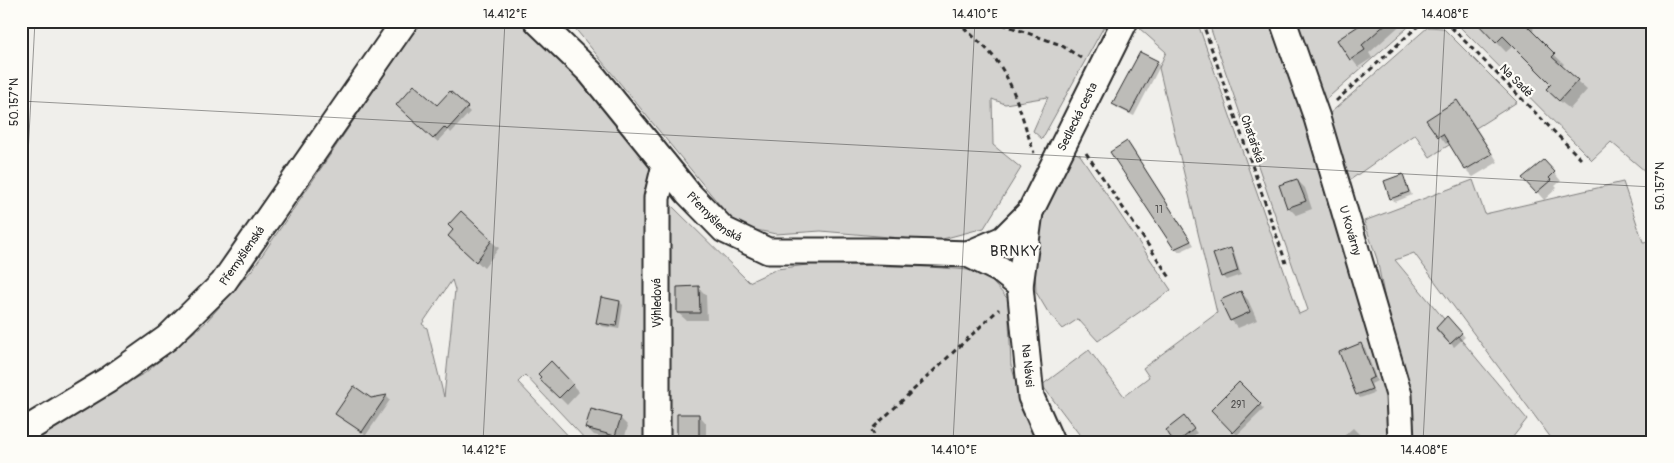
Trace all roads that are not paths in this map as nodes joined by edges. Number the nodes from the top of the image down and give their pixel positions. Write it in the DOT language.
graph roads {
  1 [pos="405,21"];
  2 [pos="537,21"];
  3 [pos="1125,21"];
  4 [pos="1283,21"];
  5 [pos="665,165"];
  6 [pos="1030,212"];
  7 [pos="968,254"];
  8 [pos="1020,286"];
  9 [pos="21,434"];
  10 [pos="657,442"];
  11 [pos="1051,442"];
  12 [pos="1401,442"];
  1 -- 9 [label="street, Přemyšlenská"];
  2 -- 5 [label="street, Přemyšlenská"];
  3 -- 6 [label="street, Sedlecká cesta"];
  4 -- 12 [label="street, U Kovárny"];
  5 -- 7 [label="street, Přemyšlenská"];
  5 -- 10 [label="street, Výhledová"];
  6 -- 7 [label="street"];
  6 -- 8 [label="street, Na Návsi"];
  7 -- 8 [label="street"];
  8 -- 11 [label="street, Na Návsi"];
}
